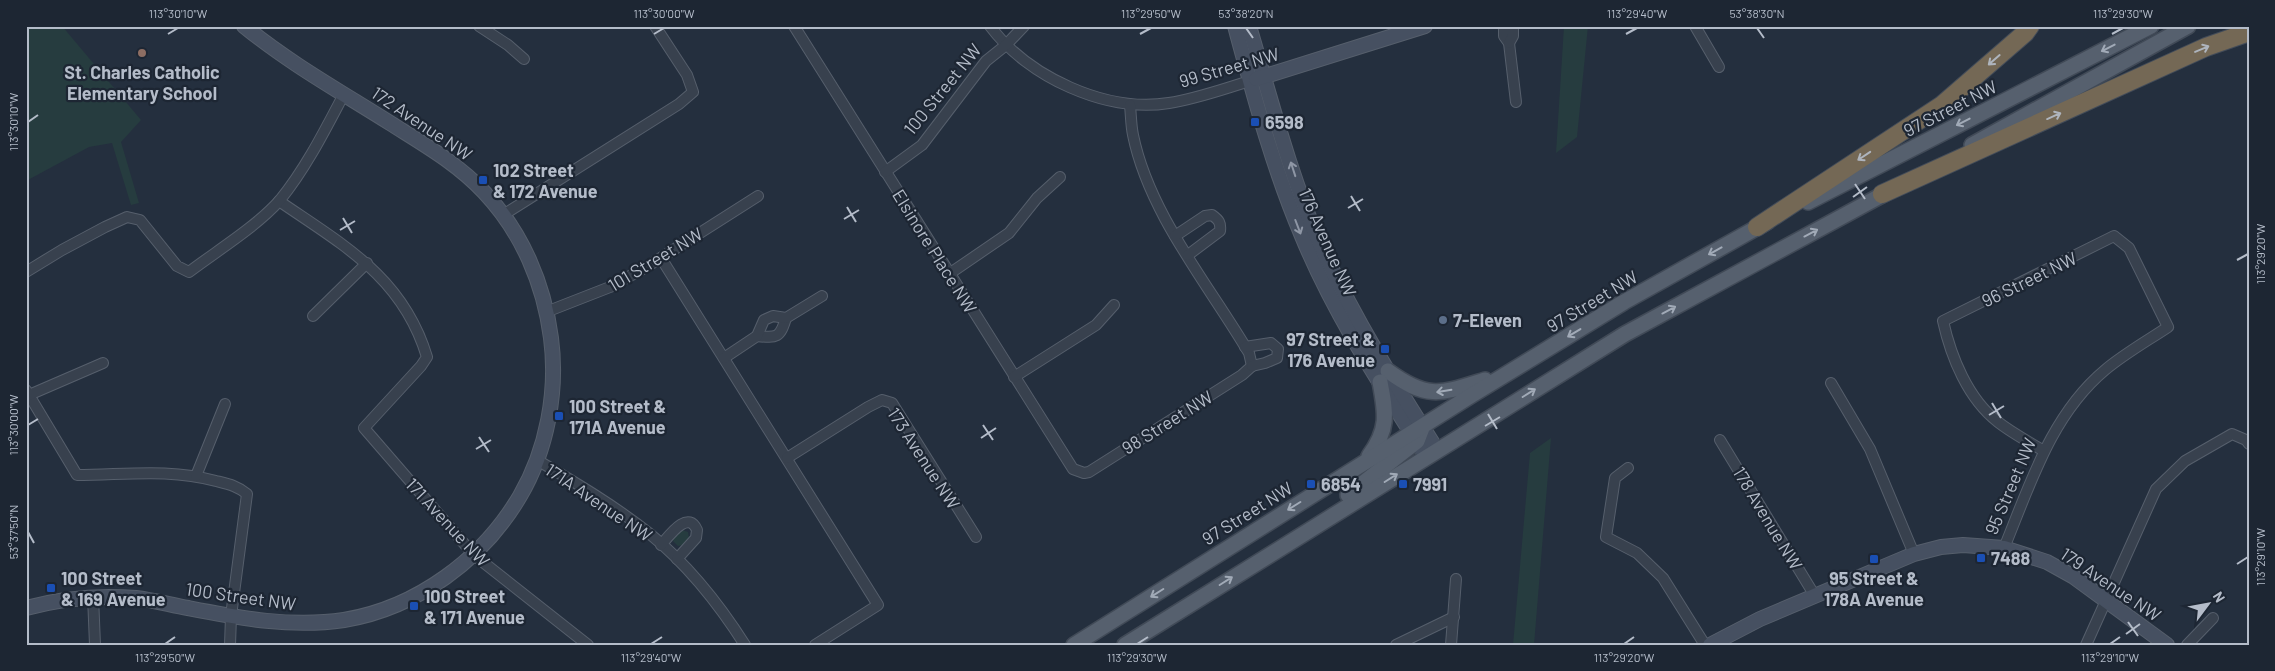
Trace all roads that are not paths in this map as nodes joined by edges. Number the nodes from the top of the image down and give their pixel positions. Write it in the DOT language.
graph roads {
  1 [pos="244,26"];
  2 [pos="479,26"];
  3 [pos="655,26"];
  4 [pos="794,26"];
  5 [pos="990,26"];
  6 [pos="1024,26"];
  7 [pos="1235,26"];
  8 [pos="1249,26"];
  9 [pos="1425,26"];
  10 [pos="1504,26"];
  11 [pos="1513,26"];
  12 [pos="1695,26"];
  13 [pos="2030,26"];
  14 [pos="2151,26"];
  15 [pos="2188,26"];
  16 [pos="2249,32"];
  17 [pos="1509,43"];
  18 [pos="1006,45"];
  19 [pos="524,59"];
  20 [pos="1719,67"];
  21 [pos="1264,77"];
  22 [pos="1250,81"];
  23 [pos="344,94"];
  24 [pos="1516,102"];
  25 [pos="1130,105"];
  26 [pos="885,172"];
  27 [pos="1060,177"];
  28 [pos="1882,194"];
  29 [pos="758,196"];
  30 [pos="279,201"];
  31 [pos="503,215"];
  32 [pos="1757,227"];
  33 [pos="1175,236"];
  34 [pos="1188,256"];
  35 [pos="661,258"];
  36 [pos="367,263"];
  37 [pos="26,272"];
  38 [pos="949,274"];
  39 [pos="822,296"];
  40 [pos="1114,305"];
  41 [pos="546,312"];
  42 [pos="313,316"];
  43 [pos="786,318"];
  44 [pos="2168,327"];
  45 [pos="757,336"];
  46 [pos="1246,347"];
  47 [pos="724,358"];
  48 [pos="103,363"];
  49 [pos="1252,366"];
  50 [pos="1508,373"];
  51 [pos="1014,377"];
  52 [pos="1384,377"];
  53 [pos="1831,384"];
  54 [pos="28,392"];
  55 [pos="225,404"];
  56 [pos="550,406"];
  57 [pos="1417,433"];
  58 [pos="1720,440"];
  59 [pos="2249,444"];
  60 [pos="2044,451"];
  61 [pos="1432,453"];
  62 [pos="787,458"];
  63 [pos="537,460"];
  64 [pos="1365,461"];
  65 [pos="1628,468"];
  66 [pos="1079,472"];
  67 [pos="196,476"];
  68 [pos="976,537"];
  69 [pos="1290,541"];
  70 [pos="661,544"];
  71 [pos="2004,548"];
  72 [pos="1914,554"];
  73 [pos="474,555"];
  74 [pos="676,559"];
  75 [pos="1456,579"];
  76 [pos="93,596"];
  77 [pos="1815,596"];
  78 [pos="2105,601"];
  79 [pos="26,608"];
  80 [pos="231,616"];
  81 [pos="1454,617"];
  82 [pos="2212,618"];
  83 [pos="95,645"];
  84 [pos="230,645"];
  85 [pos="588,645"];
  86 [pos="745,645"];
  87 [pos="814,645"];
  88 [pos="1074,645"];
  89 [pos="1125,645"];
  90 [pos="1396,645"];
  91 [pos="1451,645"];
  92 [pos="1705,645"];
  93 [pos="1710,645"];
  94 [pos="2086,645"];
  95 [pos="2167,645"];
  96 [pos="2187,645"];
  1 -- 23 [label="street, 172 Avenue NW"];
  2 -- 19 [label="street"];
  3 -- 31 [label="street"];
  4 -- 26 [label="street, Elsinore Place NW"];
  5 -- 18 [label="street, 99 Street NW"];
  6 -- 18 [label="street, 100 Street NW"];
  7 -- 22 [label="street, 176 Avenue NW"];
  8 -- 21 [label="street, 176 Avenue NW"];
  9 -- 21 [label="street, 99 Street NW"];
  10 -- 17 [label="street"];
  11 -- 17 [label="street"];
  12 -- 20 [label="street"];
  13 -- 32 [label="highway, one-way"];
  14 -- 32 [label="main road, 97 Street NW, one-way"];
  15 -- 28 [label="main road"];
  28 -- 16 [label="highway, one-way"];
  17 -- 24 [label="street"];
  18 -- 25 [label="street, 99 Street NW"];
  18 -- 26 [label="street, 100 Street NW"];
  21 -- 22 [label="street, 99 Street NW"];
  52 -- 21 [label="street, 176 Avenue NW, one-way"];
  22 -- 25 [label="street, 99 Street NW"];
  22 -- 52 [label="street, 176 Avenue NW, one-way"];
  23 -- 30 [label="street"];
  23 -- 31 [label="street, 172 Avenue NW"];
  25 -- 33 [label="street"];
  26 -- 38 [label="street, Elsinore Place NW"];
  27 -- 38 [label="street"];
  61 -- 28 [label="main road, one-way"];
  29 -- 35 [label="street, 101 Street NW"];
  30 -- 36 [label="street"];
  30 -- 37 [label="street"];
  31 -- 41 [label="street, 172 Avenue NW"];
  32 -- 50 [label="main road, 97 Street NW, one-way"];
  33 -- 34 [label="street"];
  33 -- 34 [label="street"];
  34 -- 46 [label="street"];
  35 -- 41 [label="street, 101 Street NW"];
  35 -- 47 [label="street"];
  36 -- 42 [label="street"];
  36 -- 73 [label="street, 171 Avenue NW"];
  38 -- 51 [label="street, Elsinore Place NW"];
  39 -- 43 [label="street"];
  40 -- 51 [label="street"];
  41 -- 56 [label="street, 172 Avenue NW"];
  43 -- 45 [label="street"];
  43 -- 45 [label="street"];
  44 -- 60 [label="street, 95 Street NW"];
  44 -- 60 [label="street, 96 Street NW"];
  45 -- 47 [label="street"];
  46 -- 49 [label="street"];
  46 -- 49 [label="street"];
  47 -- 62 [label="street"];
  48 -- 54 [label="street"];
  49 -- 66 [label="street, 98 Street NW"];
  50 -- 52 [label="main road, one-way"];
  50 -- 57 [label="main road, 97 Street NW"];
  51 -- 66 [label="street, Elsinore Place NW"];
  52 -- 57 [label="street, 176 Avenue NW"];
  52 -- 64 [label="main road"];
  53 -- 72 [label="street"];
  54 -- 67 [label="street"];
  55 -- 67 [label="street"];
  56 -- 63 [label="street, 100 Street NW"];
  57 -- 61 [label="street, 176 Avenue NW"];
  57 -- 64 [label="main road, 97 Street NW"];
  57 -- 69 [label="main road"];
  58 -- 77 [label="street, 178 Avenue NW"];
  59 -- 78 [label="street"];
  60 -- 71 [label="street, 95 Street NW"];
  69 -- 61 [label="main road, one-way"];
  62 -- 68 [label="street, 173 Avenue NW"];
  62 -- 87 [label="street"];
  63 -- 70 [label="street, 171A Avenue NW"];
  63 -- 73 [label="street, 100 Street NW"];
  64 -- 88 [label="main road, 97 Street NW, one-way"];
  65 -- 92 [label="street"];
  67 -- 80 [label="street"];
  89 -- 69 [label="main road, one-way"];
  70 -- 74 [label="street, 171A Avenue NW"];
  70 -- 74 [label="street, 171A Avenue NW"];
  71 -- 72 [label="street, 95 Street NW"];
  71 -- 78 [label="street, 179 Avenue NW"];
  72 -- 77 [label="street, 95 Street NW"];
  73 -- 80 [label="street, 100 Street NW"];
  73 -- 85 [label="street, 171 Avenue NW"];
  74 -- 86 [label="street, 171A Avenue NW"];
  75 -- 81 [label="street"];
  76 -- 79 [label="street, 100 Street NW"];
  76 -- 80 [label="street, 100 Street NW"];
  76 -- 83 [label="street"];
  77 -- 93 [label="street, 95 Street NW"];
  78 -- 94 [label="street"];
  78 -- 95 [label="street, 179 Avenue NW"];
  80 -- 84 [label="street"];
  81 -- 90 [label="street"];
  81 -- 91 [label="street"];
  82 -- 96 [label="street"];
}
